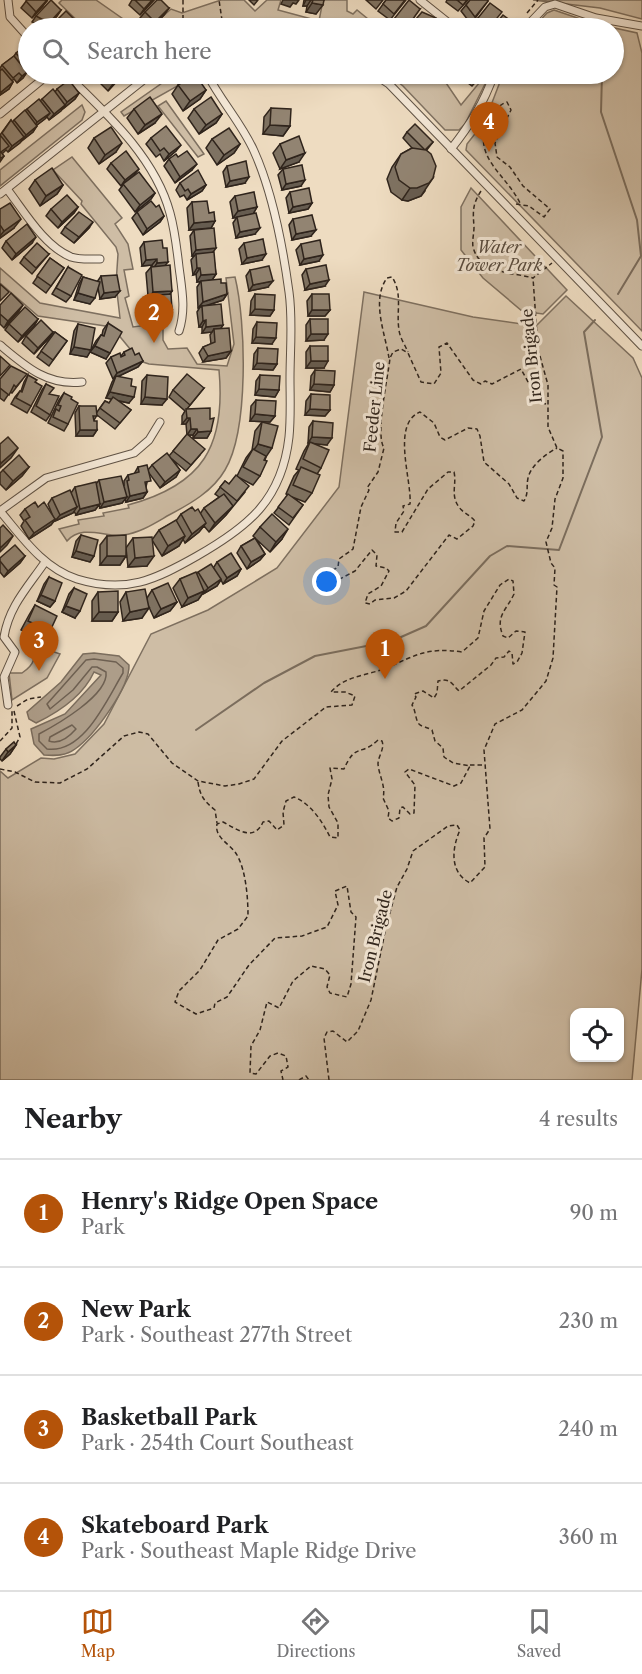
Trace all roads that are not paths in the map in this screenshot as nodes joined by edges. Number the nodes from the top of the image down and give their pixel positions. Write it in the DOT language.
graph roads {
  1 [pos="8,0"];
  2 [pos="420,0"];
  3 [pos="442,18"];
  4 [pos="535,18"];
  5 [pos="596,18"];
  6 [pos="624,23"];
  7 [pos="642,26"];
  8 [pos="18,27"];
  9 [pos="37,84"];
  10 [pos="76,84"];
  11 [pos="138,84"];
  12 [pos="213,84"];
  13 [pos="389,84"];
  14 [pos="491,84"];
  15 [pos="104,111"];
  16 [pos="0,114"];
  17 [pos="450,149"];
  18 [pos="7,189"];
  19 [pos="0,194"];
  20 [pos="100,259"];
  21 [pos="179,331"];
  22 [pos="0,345"];
  23 [pos="642,346"];
  24 [pos="82,382"];
  25 [pos="160,422"];
  26 [pos="0,511"];
  27 [pos="45,562"];
  28 [pos="10,707"];
  1 -- 8 [label="street"];
  2 -- 3 [label="street"];
  4 -- 5 [label="street"];
  6 -- 7 [label="street"];
  9 -- 16 [label="street"];
  10 -- 15 [label="street"];
  11 -- 15 [label="street"];
  12 -- 27 [label="street"];
  13 -- 17 [label="street"];
  14 -- 17 [label="street"];
  15 -- 18 [label="street"];
  15 -- 21 [label="street"];
  17 -- 23 [label="street"];
  18 -- 19 [label="street"];
  18 -- 20 [label="street"];
  22 -- 24 [label="street"];
  25 -- 26 [label="street"];
  26 -- 27 [label="street"];
  27 -- 28 [label="street"];
}
